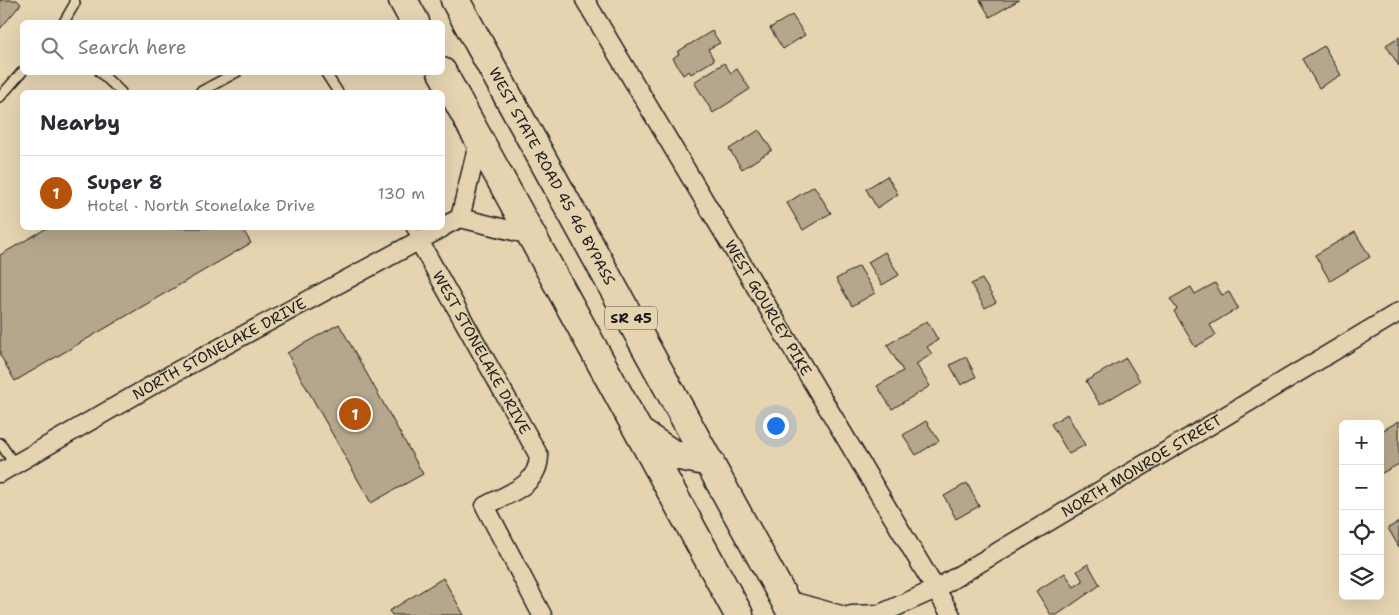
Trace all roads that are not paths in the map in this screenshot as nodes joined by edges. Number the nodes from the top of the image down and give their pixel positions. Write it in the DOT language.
graph roads {
  1 [pos="74,0"];
  2 [pos="403,0"];
  3 [pos="455,0"];
  4 [pos="585,0"];
  5 [pos="65,20"];
  6 [pos="414,20"];
  7 [pos="20,74"];
  8 [pos="103,75"];
  9 [pos="231,75"];
  10 [pos="327,75"];
  11 [pos="444,75"];
  12 [pos="119,90"];
  13 [pos="204,90"];
  14 [pos="337,90"];
  15 [pos="0,97"];
  16 [pos="478,140"];
  17 [pos="460,218"];
  18 [pos="445,226"];
  19 [pos="430,230"];
  20 [pos="414,234"];
  21 [pos="530,234"];
  22 [pos="1399,312"];
  23 [pos="637,429"];
  24 [pos="0,443"];
  25 [pos="710,462"];
  26 [pos="8,469"];
  27 [pos="936,588"];
  28 [pos="789,607"];
  29 [pos="542,615"];
  30 [pos="739,615"];
  31 [pos="841,615"];
  32 [pos="852,615"];
  33 [pos="880,615"];
  34 [pos="951,615"];
  1 -- 5 [label="lane"];
  2 -- 6 [label="highway"];
  3 -- 25 [label="highway, WEST STATE ROAD 45 46 BYPASS / SR 45"];
  4 -- 27 [label="street, WEST GOURLEY PIKE"];
  7 -- 15 [label="lane"];
  8 -- 12 [label="lane"];
  9 -- 13 [label="lane"];
  10 -- 14 [label="lane"];
  11 -- 16 [label="highway, SR 45"];
  16 -- 17 [label="street"];
  16 -- 21 [label="highway, SR 45"];
  17 -- 18 [label="street, NORTH STONELAKE DRIVE"];
  17 -- 21 [label="street"];
  19 -- 20 [label="street, NORTH STONELAKE DRIVE"];
  20 -- 26 [label="street, NORTH STONELAKE DRIVE"];
  20 -- 29 [label="street, WEST STONELAKE DRIVE"];
  21 -- 23 [label="highway, SR 45"];
  22 -- 27 [label="street, NORTH MONROE STREET"];
  23 -- 25 [label="highway"];
  23 -- 30 [label="highway, SR 45"];
  24 -- 26 [label="lane"];
  25 -- 28 [label="highway, WEST STATE ROAD 45 46 BYPASS / SR 45"];
  27 -- 33 [label="street, NORTH MONROE STREET"];
  27 -- 34 [label="street, WEST GOURLEY PIKE"];
  28 -- 31 [label="street"];
  32 -- 33 [label="street, NORTH MONROE STREET"];
}
